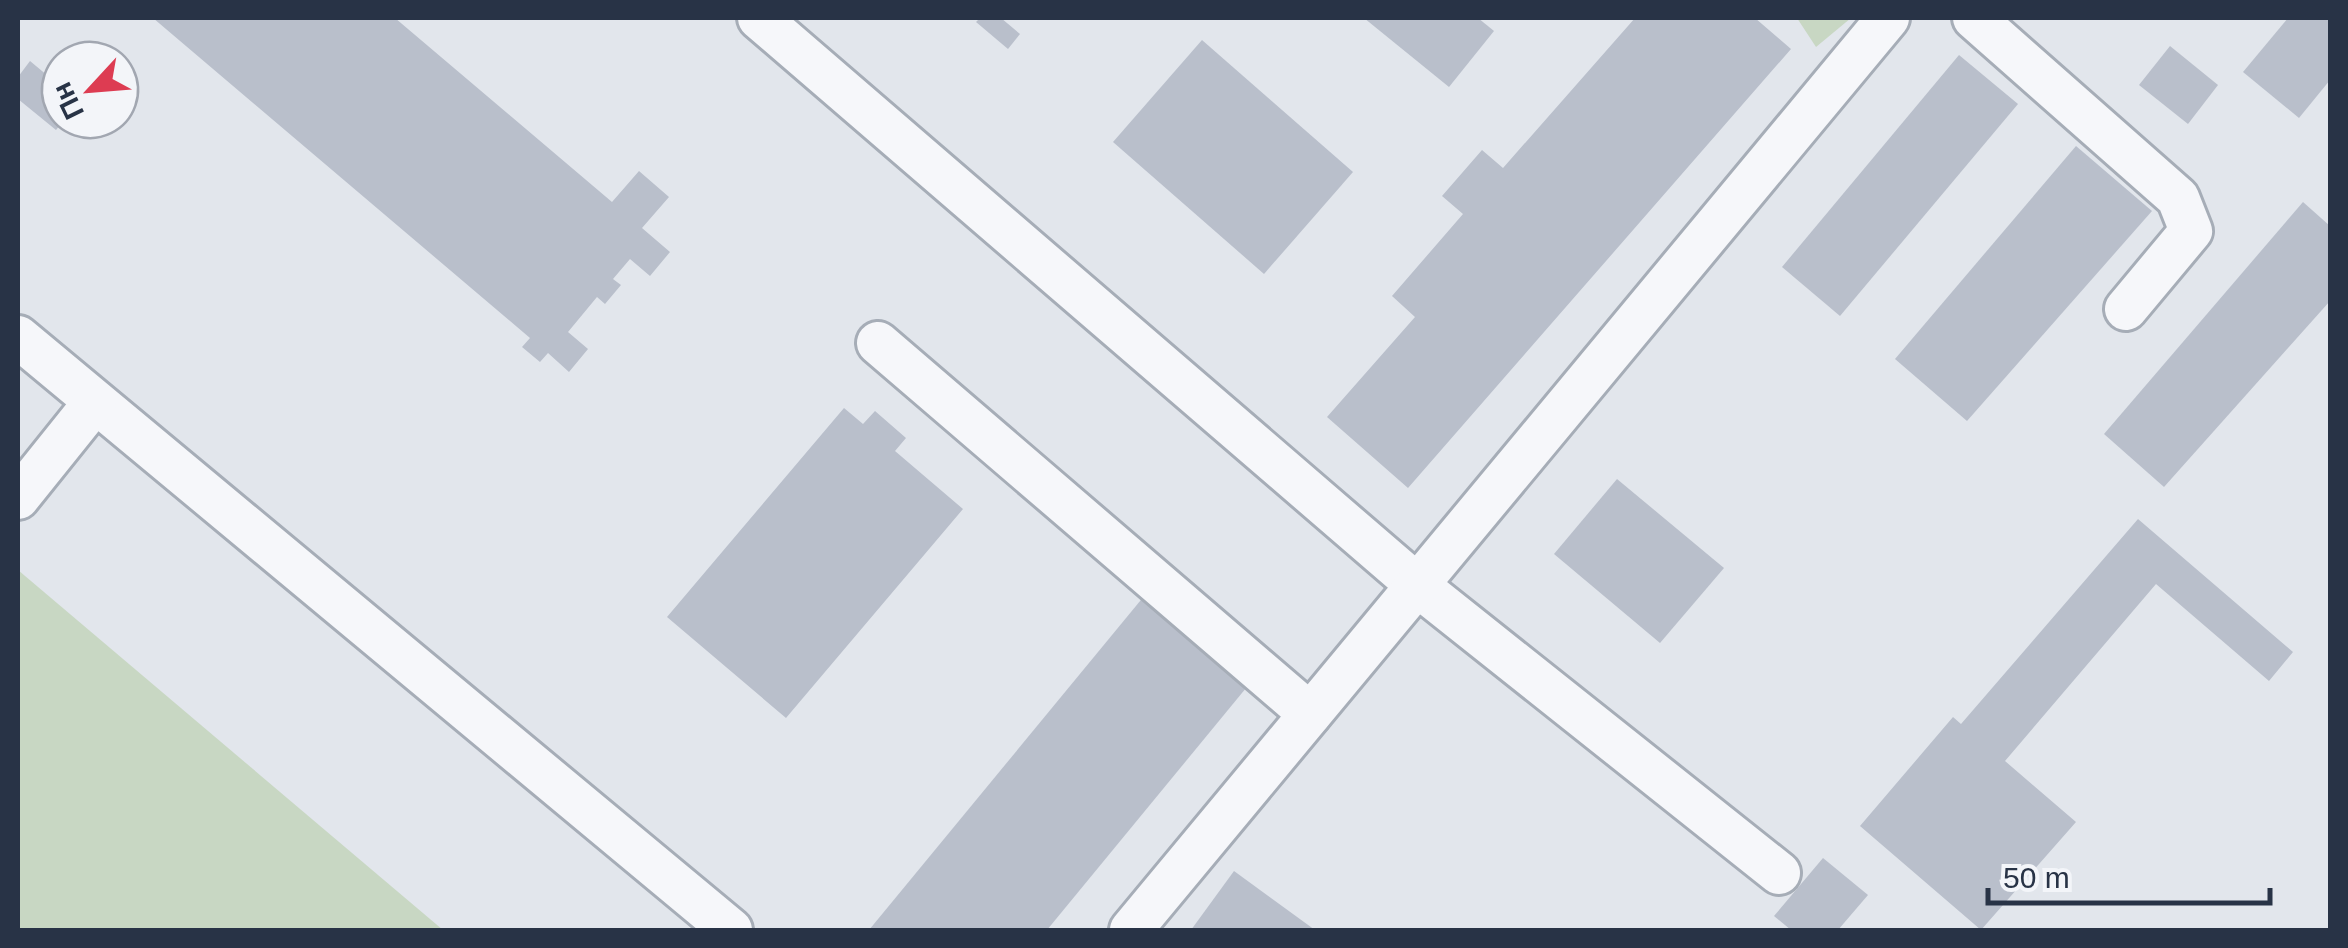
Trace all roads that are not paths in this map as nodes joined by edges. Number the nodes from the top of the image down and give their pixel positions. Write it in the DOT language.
graph roads {
  1 [pos="760,18"];
  2 [pos="1888,18"];
  3 [pos="1974,18"];
  4 [pos="2126,309"];
  5 [pos="18,337"];
  6 [pos="878,343"];
  7 [pos="96,402"];
  8 [pos="18,498"];
  9 [pos="1417,585"];
  10 [pos="1310,714"];
  11 [pos="1779,873"];
  12 [pos="730,930"];
  13 [pos="1130,930"];
  1 -- 9 [label="lane"];
  2 -- 9 [label="lane"];
  3 -- 4 [label="lane"];
  5 -- 7 [label="lane"];
  6 -- 10 [label="lane"];
  7 -- 8 [label="lane"];
  7 -- 12 [label="lane"];
  9 -- 10 [label="lane"];
  9 -- 11 [label="lane"];
  10 -- 13 [label="lane"];
}
